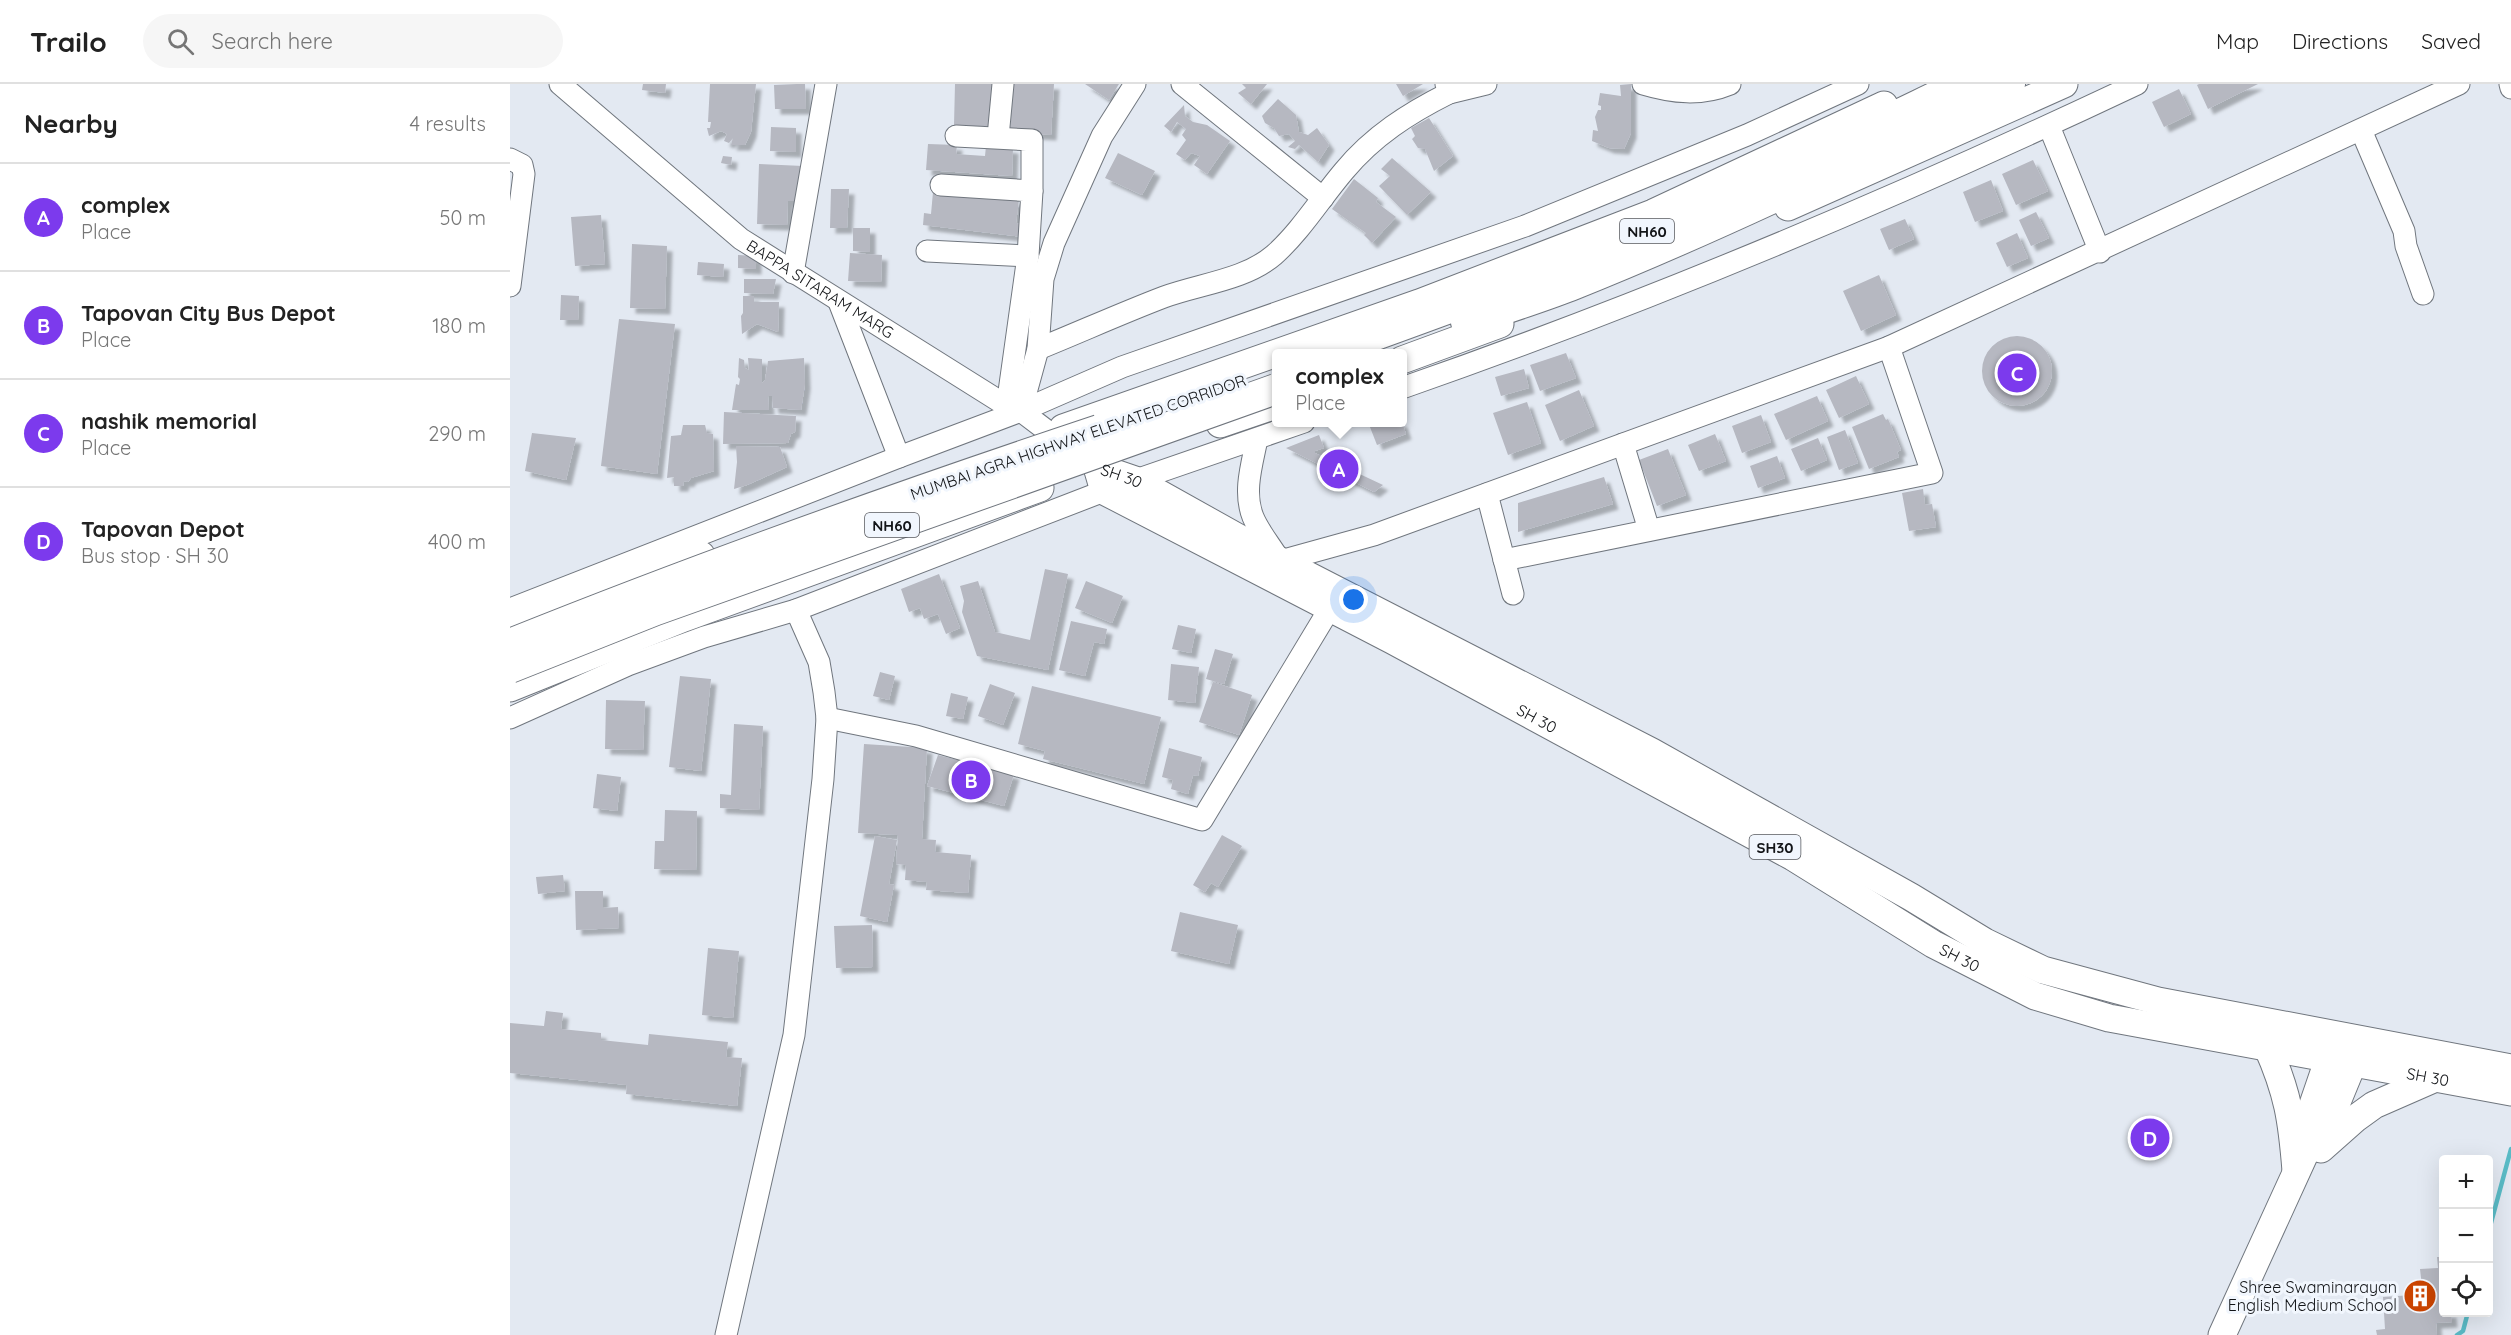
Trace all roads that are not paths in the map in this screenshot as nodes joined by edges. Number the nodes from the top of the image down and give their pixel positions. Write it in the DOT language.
graph roads {
  1 [pos="560,84"];
  2 [pos="588,84"];
  3 [pos="826,84"];
  4 [pos="1003,84"];
  5 [pos="1135,84"];
  6 [pos="1182,84"];
  7 [pos="1486,84"];
  8 [pos="1643,84"];
  9 [pos="1730,84"];
  10 [pos="1858,84"];
  11 [pos="1928,84"];
  12 [pos="1962,84"];
  13 [pos="2010,84"];
  14 [pos="2064,84"];
  15 [pos="2138,84"];
  16 [pos="2459,84"];
  17 [pos="1448,89"];
  18 [pos="585,107"];
  19 [pos="2049,126"];
  20 [pos="2361,130"];
  21 [pos="956,136"];
  22 [pos="998,137"];
  23 [pos="510,159"];
  24 [pos="941,185"];
  25 [pos="1032,191"];
  26 [pos="1323,198"];
  27 [pos="927,251"];
  28 [pos="2100,252"];
  29 [pos="1028,256"];
  30 [pos="793,273"];
  31 [pos="510,286"];
  32 [pos="2423,294"];
  33 [pos="839,302"];
  34 [pos="1889,347"];
  35 [pos="1038,349"];
  36 [pos="1288,349"];
  37 [pos="1337,349"];
  38 [pos="1390,349"];
  39 [pos="1272,355"];
  40 [pos="1407,358"];
  41 [pos="1272,371"];
  42 [pos="1407,386"];
  43 [pos="1272,389"];
  44 [pos="1272,407"];
  45 [pos="1014,409"];
  46 [pos="1292,427"];
  47 [pos="1048,433"];
  48 [pos="1257,439"];
  49 [pos="1623,444"];
  50 [pos="899,456"];
  51 [pos="1100,479"];
  52 [pos="1135,480"];
  53 [pos="1487,494"];
  54 [pos="1649,530"];
  55 [pos="1504,560"];
  56 [pos="1279,571"];
  57 [pos="1513,594"];
  58 [pos="1330,608"];
  59 [pos="510,609"];
  60 [pos="796,610"];
  61 [pos="510,627"];
  62 [pos="510,644"];
  63 [pos="510,668"];
  64 [pos="510,688"];
  65 [pos="510,718"];
  66 [pos="827,718"];
  67 [pos="2032,964"];
  68 [pos="2020,988"];
  69 [pos="2267,1046"];
  70 [pos="2345,1052"];
  71 [pos="2511,1068"];
  72 [pos="2438,1077"];
  73 [pos="2511,1092"];
  74 [pos="2301,1160"];
  75 [pos="726,1335"];
  76 [pos="2222,1335"];
  1 -- 18 [label="street, BAPPA SITARAM MARG"];
  2 -- 18 [label="street"];
  3 -- 30 [label="street"];
  4 -- 22 [label="street"];
  5 -- 35 [label="street"];
  6 -- 26 [label="street"];
  7 -- 17 [label="street"];
  8 -- 9 [label="street"];
  10 -- 45 [label="street"];
  11 -- 36 [label="main road"];
  12 -- 37 [label="highway, NH60"];
  13 -- 38 [label="highway, NH60"];
  14 -- 40 [label="main road"];
  15 -- 19 [label="street"];
  16 -- 20 [label="street"];
  17 -- 26 [label="street"];
  18 -- 30 [label="street, BAPPA SITARAM MARG"];
  19 -- 28 [label="street"];
  19 -- 42 [label="street"];
  20 -- 28 [label="street"];
  20 -- 32 [label="street"];
  21 -- 22 [label="street"];
  22 -- 25 [label="street"];
  23 -- 31 [label="street"];
  24 -- 25 [label="street"];
  25 -- 29 [label="street"];
  26 -- 35 [label="street"];
  27 -- 29 [label="street"];
  28 -- 34 [label="street"];
  29 -- 45 [label="street"];
  30 -- 33 [label="street, BAPPA SITARAM MARG"];
  33 -- 45 [label="street, BAPPA SITARAM MARG"];
  33 -- 50 [label="street"];
  34 -- 49 [label="street"];
  34 -- 54 [label="street"];
  35 -- 45 [label="street"];
  39 -- 47 [label="main road"];
  41 -- 62 [label="highway, MUMBAI AGRA HIGHWAY ELEVATED CORRIDOR / NH60, bridge"];
  43 -- 63 [label="highway, MUMBAI AGRA HIGHWAY ELEVATED CORRIDOR / NH60, bridge"];
  44 -- 51 [label="main road"];
  45 -- 47 [label="street, BAPPA SITARAM MARG"];
  45 -- 50 [label="street"];
  46 -- 48 [label="street"];
  47 -- 51 [label="street, BAPPA SITARAM MARG"];
  47 -- 61 [label="main road"];
  48 -- 52 [label="street"];
  48 -- 56 [label="street"];
  49 -- 53 [label="street"];
  49 -- 54 [label="street"];
  50 -- 59 [label="street"];
  51 -- 52 [label="main road, SH 30 / SH30"];
  51 -- 56 [label="main road, SH 30 / SH30"];
  51 -- 60 [label="street"];
  51 -- 64 [label="main road"];
  52 -- 56 [label="main road, SH 30 / SH30"];
  53 -- 55 [label="street"];
  53 -- 56 [label="street"];
  54 -- 55 [label="street"];
  55 -- 57 [label="street"];
  56 -- 58 [label="main road, SH 30 / SH30"];
  56 -- 67 [label="main road, SH 30 / SH30"];
  58 -- 66 [label="street"];
  58 -- 68 [label="main road, SH 30 / SH30"];
  60 -- 65 [label="street"];
  60 -- 66 [label="street"];
  66 -- 75 [label="street"];
  67 -- 68 [label="main road"];
  67 -- 70 [label="main road, SH 30 / SH30"];
  68 -- 69 [label="main road, SH 30 / SH30"];
  69 -- 70 [label="main road, SH 30 / SH30"];
  69 -- 74 [label="main road"];
  70 -- 71 [label="main road, SH 30 / SH30"];
  70 -- 72 [label="main road, SH 30 / SH30"];
  70 -- 74 [label="main road"];
  72 -- 73 [label="main road, SH 30 / SH30"];
  72 -- 74 [label="main road"];
  74 -- 76 [label="main road"];
}
